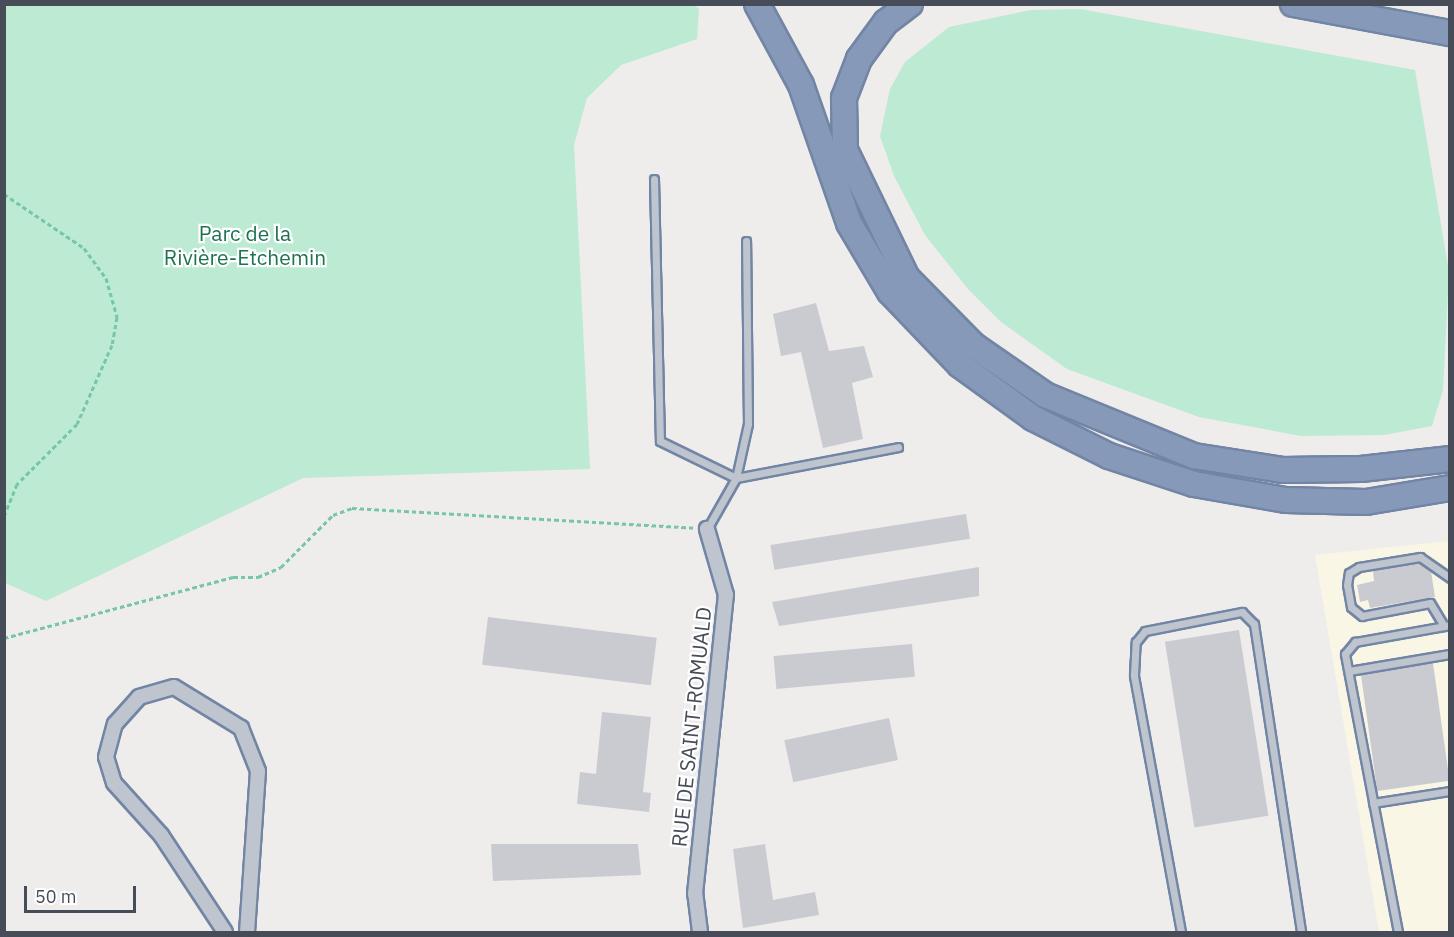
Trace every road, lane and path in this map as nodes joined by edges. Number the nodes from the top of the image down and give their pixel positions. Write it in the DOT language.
graph roads {
  1 [pos="757,4"];
  2 [pos="910,4"];
  3 [pos="1293,4"];
  4 [pos="1361,4"];
  5 [pos="1449,24"];
  6 [pos="1449,33"];
  7 [pos="654,179"];
  8 [pos="4,194"];
  9 [pos="746,241"];
  10 [pos="898,447"];
  11 [pos="1443,458"];
  12 [pos="736,478"];
  13 [pos="1449,488"];
  14 [pos="4,517"];
  15 [pos="708,529"];
  16 [pos="1449,578"];
  17 [pos="1447,625"];
  18 [pos="4,638"];
  19 [pos="1449,654"];
  20 [pos="1348,672"];
  21 [pos="1449,791"];
  22 [pos="1373,803"];
  23 [pos="225,933"];
  24 [pos="247,933"];
  25 [pos="700,933"];
  26 [pos="1181,933"];
  27 [pos="1302,933"];
  28 [pos="1398,933"];
  1 -- 13 [label="highway"];
  2 -- 11 [label="highway"];
  3 -- 6 [label="highway"];
  4 -- 5 [label="highway"];
  7 -- 12 [label="lane"];
  8 -- 14 [label="path"];
  9 -- 12 [label="lane"];
  10 -- 12 [label="lane"];
  12 -- 15 [label="lane"];
  15 -- 18 [label="path"];
  15 -- 25 [label="street, RUE DE SAINT-ROMUALD"];
  16 -- 17 [label="lane"];
  17 -- 20 [label="lane"];
  19 -- 20 [label="lane"];
  20 -- 22 [label="lane"];
  21 -- 22 [label="lane"];
  22 -- 28 [label="lane"];
  23 -- 24 [label="street"];
  26 -- 27 [label="lane"];
}
